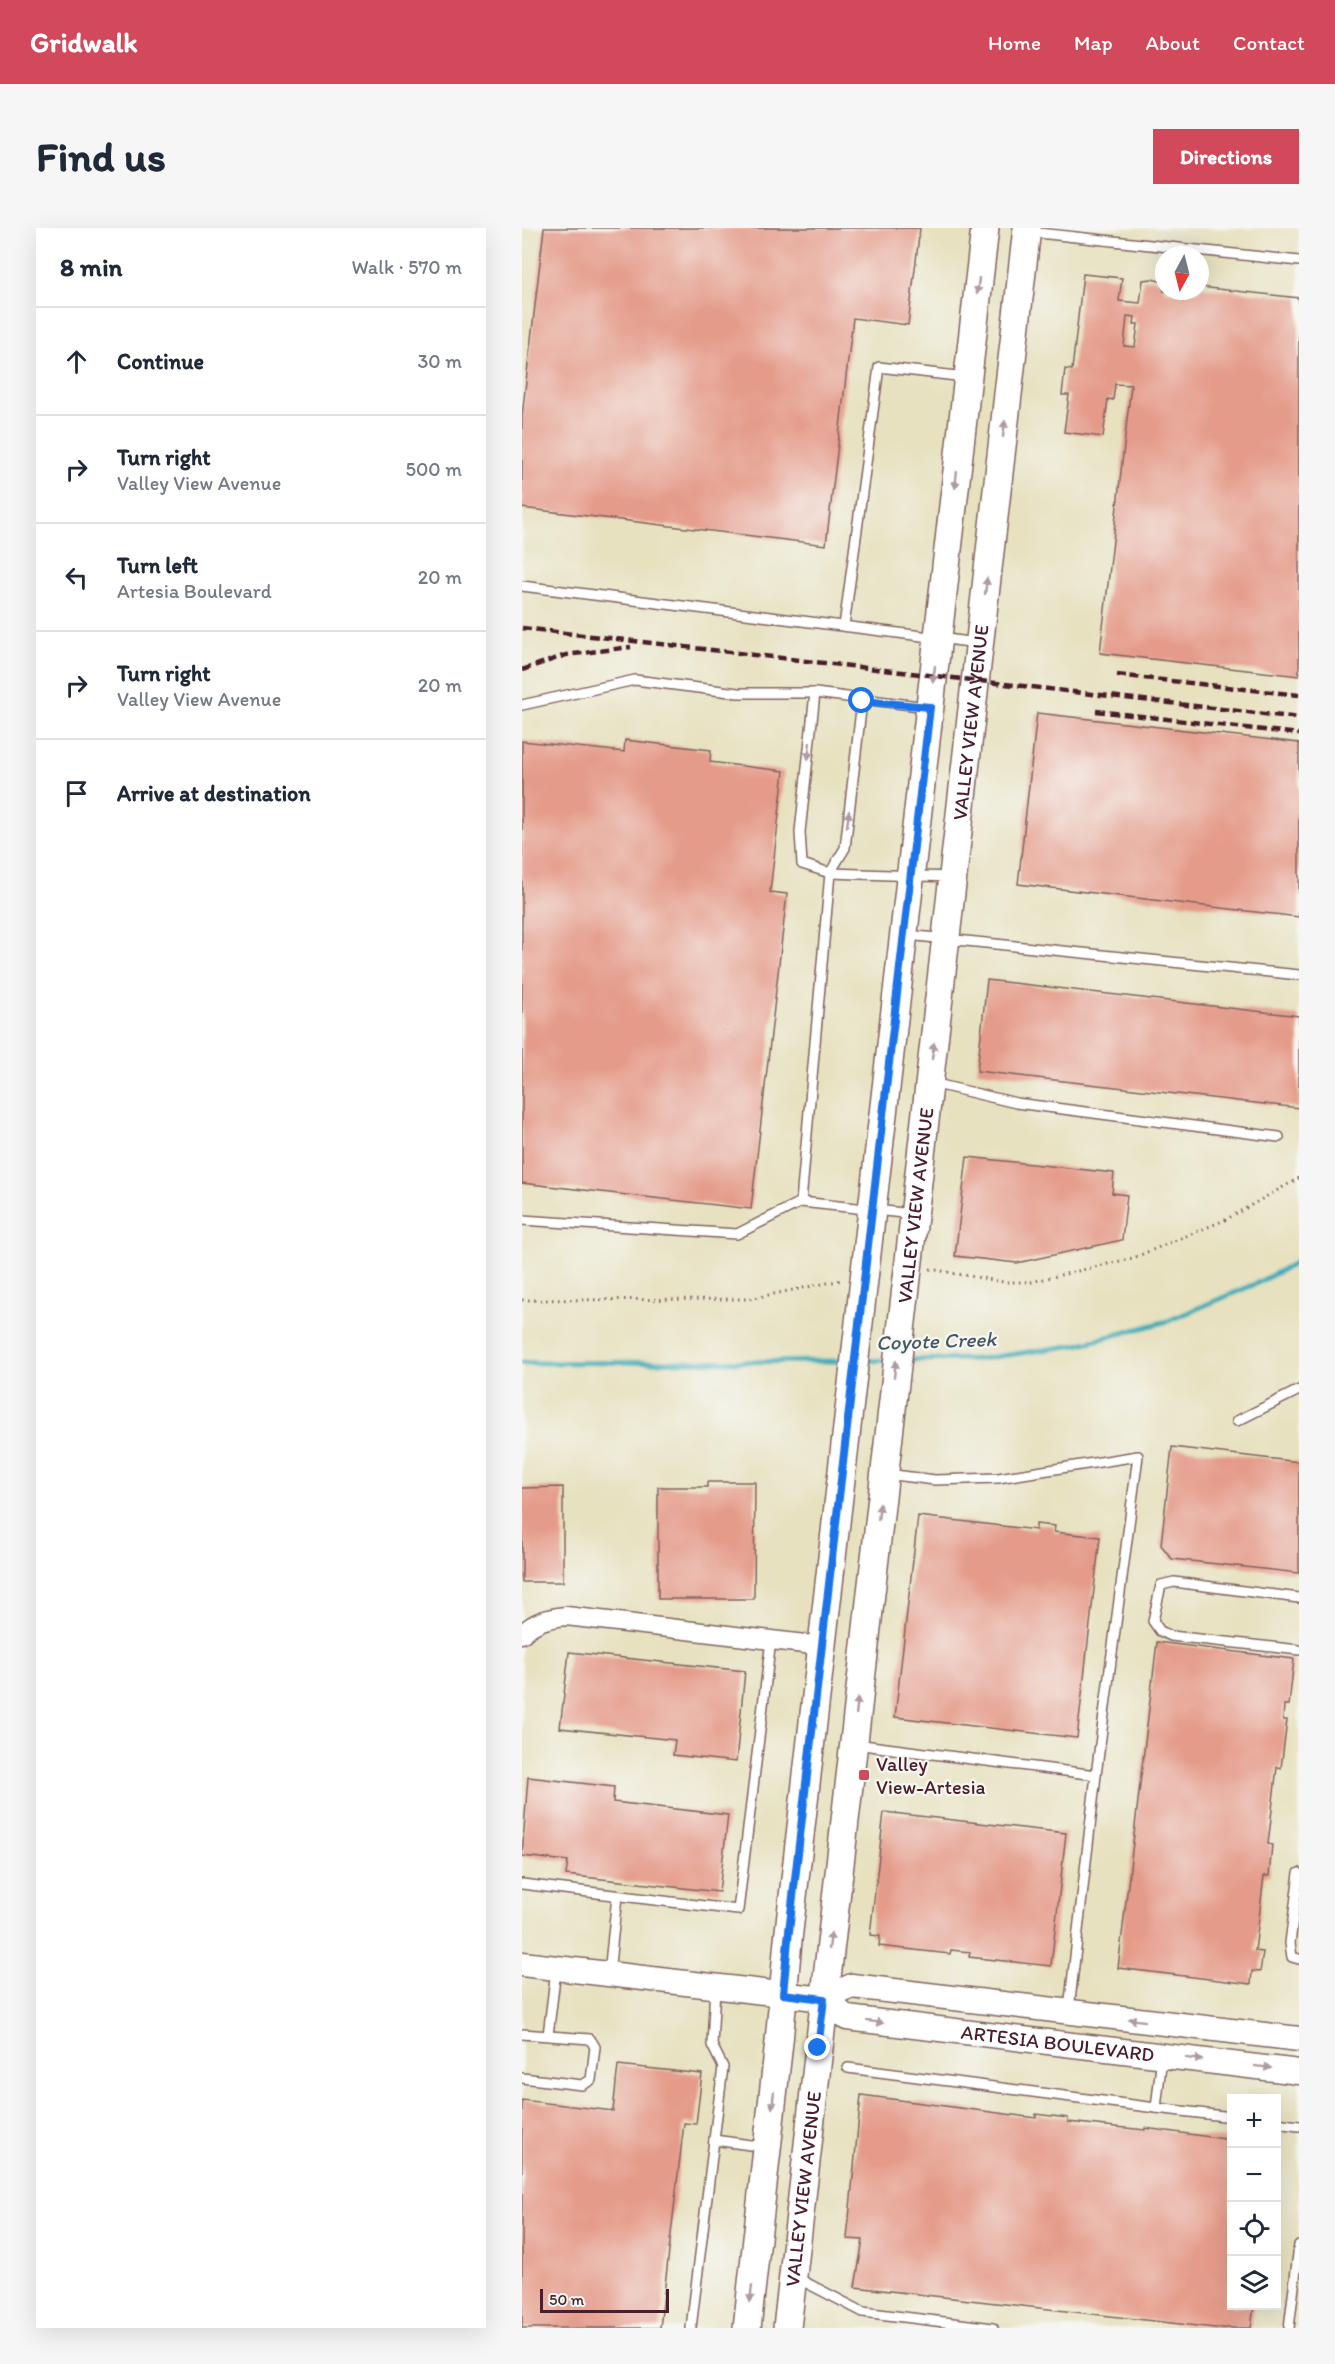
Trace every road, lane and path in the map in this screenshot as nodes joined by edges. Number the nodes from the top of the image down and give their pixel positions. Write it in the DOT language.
graph roads {
  1 [pos="985,228"];
  2 [pos="1027,230"];
  3 [pos="1299,261"];
  4 [pos="968,377"];
  5 [pos="1010,383"];
  6 [pos="522,586"];
  7 [pos="844,626"];
  8 [pos="938,639"];
  9 [pos="980,643"];
  10 [pos="815,693"];
  11 [pos="862,701"];
  12 [pos="522,705"];
  13 [pos="930,707"];
  14 [pos="830,873"];
  15 [pos="911,874"];
  16 [pos="953,877"];
  17 [pos="904,934"];
  18 [pos="946,938"];
  19 [pos="1299,975"];
  20 [pos="930,1083"];
  21 [pos="1279,1137"];
  22 [pos="1299,1178"];
  23 [pos="801,1202"];
  24 [pos="873,1210"];
  25 [pos="915,1214"];
  26 [pos="522,1220"];
  27 [pos="908,1265"];
  28 [pos="864,1289"];
  29 [pos="522,1300"];
  30 [pos="1299,1390"];
  31 [pos="1237,1421"];
  32 [pos="883,1474"];
  33 [pos="1299,1598"];
  34 [pos="522,1634"];
  35 [pos="771,1640"];
  36 [pos="822,1646"];
  37 [pos="1299,1650"];
  38 [pos="853,1744"];
  39 [pos="1096,1774"];
  40 [pos="1299,1873"];
  41 [pos="522,1884"];
  42 [pos="617,1896"];
  43 [pos="1299,1959"];
  44 [pos="522,1964"];
  45 [pos="556,1968"];
  46 [pos="609,1974"];
  47 [pos="715,1986"];
  48 [pos="783,1994"];
  49 [pos="824,1999"];
  50 [pos="1069,2012"];
  51 [pos="522,2034"];
  52 [pos="548,2034"];
  53 [pos="1299,2039"];
  54 [pos="1162,2055"];
  55 [pos="848,2068"];
  56 [pos="1299,2072"];
  57 [pos="522,2078"];
  58 [pos="1156,2108"];
  59 [pos="1227,2116"];
  60 [pos="1281,2124"];
  61 [pos="1299,2126"];
  62 [pos="714,2140"];
  63 [pos="767,2147"];
  64 [pos="1299,2245"];
  65 [pos="793,2276"];
  66 [pos="691,2328"];
  67 [pos="747,2328"];
  68 [pos="787,2328"];
  69 [pos="993,2328"];
  70 [pos="1289,2328"];
  1 -- 4 [label="main road, VALLEY VIEW AVENUE, one-way"];
  2 -- 3 [label="lane"];
  2 -- 5 [label="main road, VALLEY VIEW AVENUE"];
  4 -- 5 [label="main road"];
  4 -- 7 [label="lane"];
  4 -- 8 [label="main road, VALLEY VIEW AVENUE, one-way"];
  9 -- 5 [label="main road, VALLEY VIEW AVENUE, one-way"];
  6 -- 7 [label="lane"];
  7 -- 8 [label="lane"];
  8 -- 9 [label="lane"];
  8 -- 13 [label="main road, VALLEY VIEW AVENUE, one-way"];
  9 -- 16 [label="main road, VALLEY VIEW AVENUE"];
  10 -- 11 [label="lane"];
  10 -- 12 [label="lane"];
  10 -- 14 [label="lane, one-way"];
  11 -- 13 [label="lane"];
  14 -- 11 [label="lane, one-way"];
  13 -- 15 [label="main road, VALLEY VIEW AVENUE"];
  14 -- 15 [label="lane"];
  14 -- 23 [label="lane"];
  15 -- 16 [label="lane"];
  15 -- 17 [label="main road, VALLEY VIEW AVENUE"];
  16 -- 18 [label="main road, VALLEY VIEW AVENUE"];
  17 -- 18 [label="lane"];
  17 -- 24 [label="main road, VALLEY VIEW AVENUE"];
  18 -- 19 [label="lane"];
  20 -- 18 [label="main road, VALLEY VIEW AVENUE, one-way"];
  20 -- 21 [label="lane"];
  20 -- 25 [label="main road, VALLEY VIEW AVENUE"];
  22 -- 27 [label="path"];
  23 -- 24 [label="lane"];
  23 -- 26 [label="lane"];
  24 -- 25 [label="lane"];
  24 -- 28 [label="main road, VALLEY VIEW AVENUE"];
  25 -- 27 [label="main road, VALLEY VIEW AVENUE"];
  32 -- 27 [label="main road, VALLEY VIEW AVENUE, one-way"];
  28 -- 29 [label="path"];
  28 -- 36 [label="main road, VALLEY VIEW AVENUE"];
  30 -- 31 [label="lane"];
  38 -- 32 [label="main road, VALLEY VIEW AVENUE, one-way"];
  32 -- 39 [label="lane"];
  33 -- 37 [label="lane"];
  34 -- 35 [label="street"];
  35 -- 36 [label="street"];
  35 -- 42 [label="lane"];
  36 -- 48 [label="main road, VALLEY VIEW AVENUE"];
  38 -- 39 [label="lane"];
  49 -- 38 [label="main road, VALLEY VIEW AVENUE, one-way"];
  39 -- 50 [label="lane"];
  40 -- 43 [label="lane"];
  41 -- 42 [label="lane"];
  42 -- 46 [label="lane"];
  44 -- 45 [label="main road"];
  45 -- 46 [label="main road"];
  45 -- 52 [label="lane"];
  46 -- 47 [label="main road"];
  47 -- 48 [label="main road"];
  47 -- 62 [label="lane"];
  48 -- 49 [label="main road"];
  48 -- 63 [label="main road, VALLEY VIEW AVENUE, one-way"];
  49 -- 50 [label="main road, ARTESIA BOULEVARD"];
  49 -- 54 [label="main road, ARTESIA BOULEVARD, one-way"];
  49 -- 65 [label="main road, VALLEY VIEW AVENUE"];
  53 -- 50 [label="main road, ARTESIA BOULEVARD, one-way"];
  51 -- 52 [label="lane"];
  52 -- 57 [label="lane"];
  54 -- 56 [label="main road, ARTESIA BOULEVARD, one-way"];
  54 -- 58 [label="lane"];
  55 -- 58 [label="lane"];
  58 -- 59 [label="lane"];
  60 -- 61 [label="lane"];
  62 -- 63 [label="lane"];
  62 -- 66 [label="lane"];
  63 -- 67 [label="main road, VALLEY VIEW AVENUE, one-way"];
  64 -- 70 [label="lane"];
  65 -- 68 [label="main road, VALLEY VIEW AVENUE"];
  65 -- 69 [label="lane"];
}
